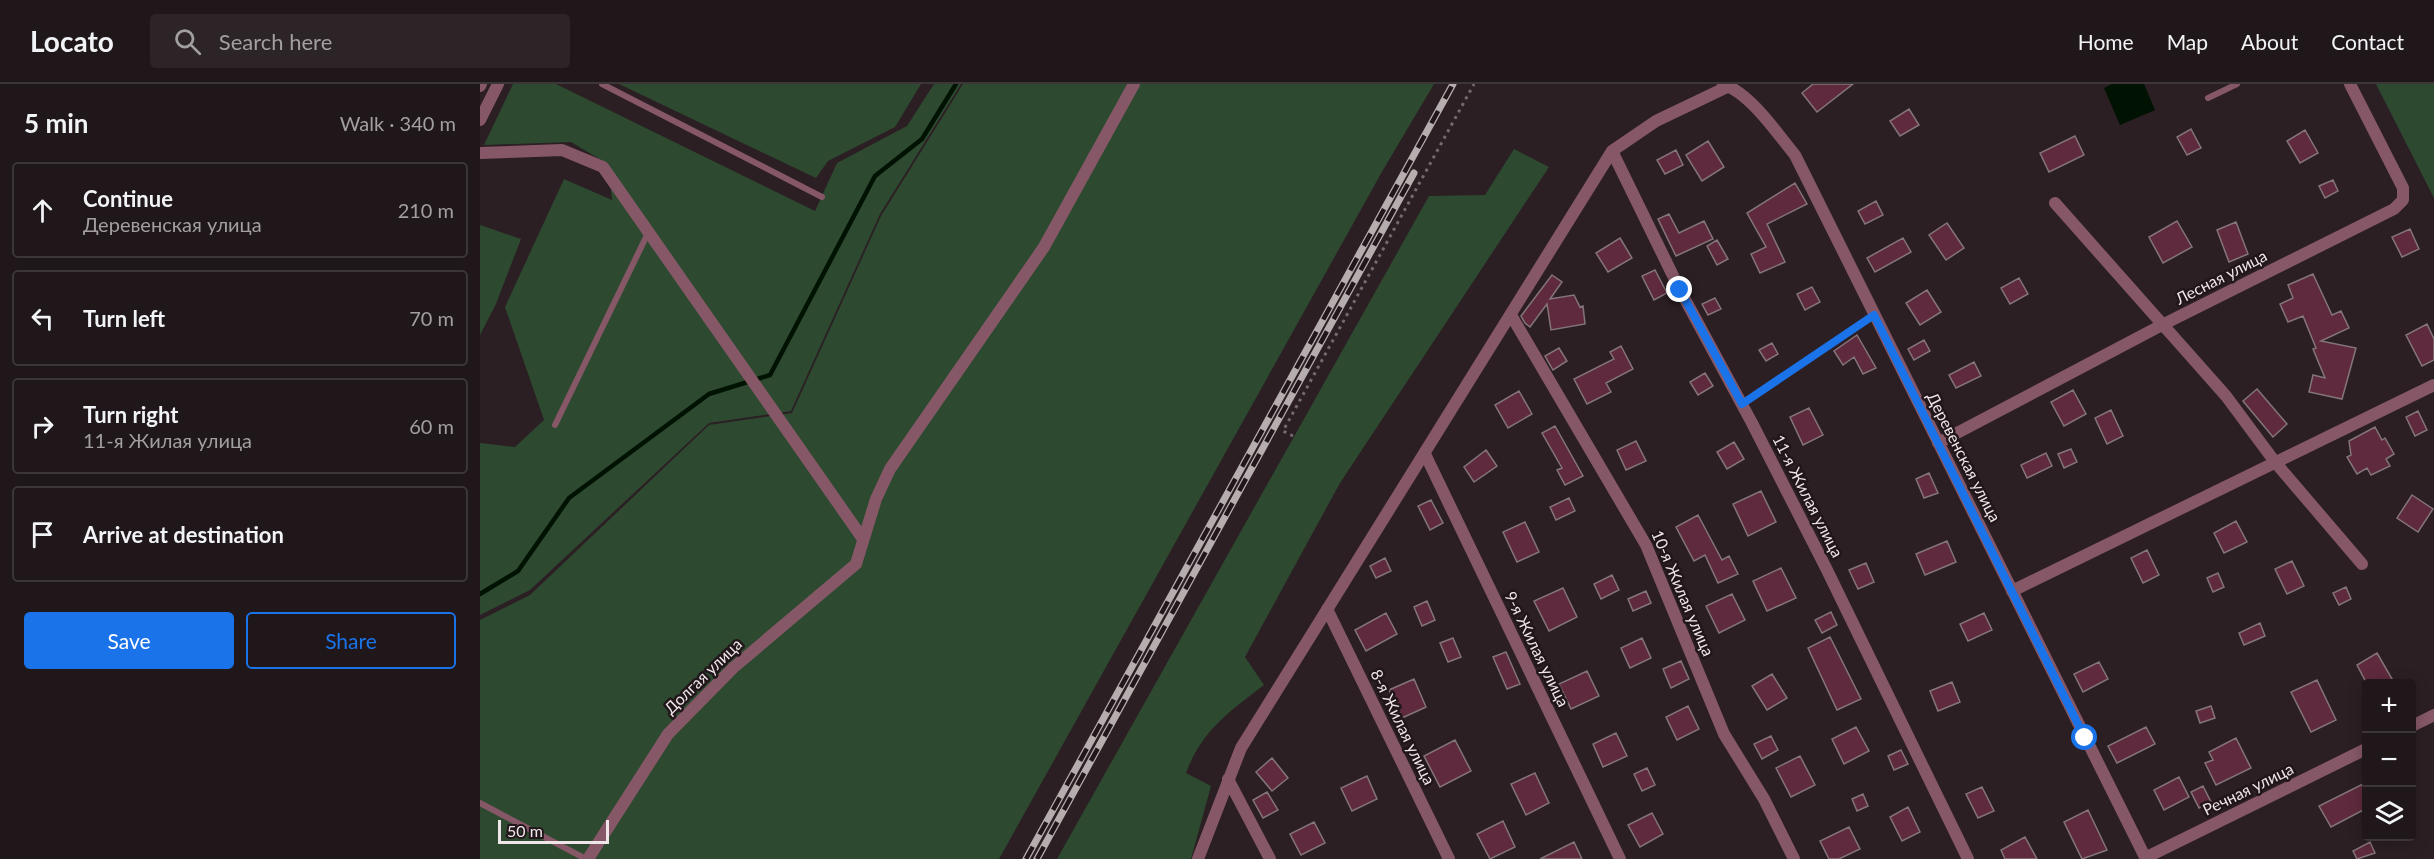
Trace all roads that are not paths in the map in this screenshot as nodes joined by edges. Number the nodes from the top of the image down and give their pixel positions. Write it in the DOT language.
graph roads {
  1 [pos="498,84"];
  2 [pos="602,84"];
  3 [pos="1134,84"];
  4 [pos="2237,84"];
  5 [pos="2350,84"];
  6 [pos="1727,85"];
  7 [pos="2208,98"];
  8 [pos="480,120"];
  9 [pos="1612,151"];
  10 [pos="480,153"];
  11 [pos="822,197"];
  12 [pos="2055,203"];
  13 [pos="648,232"];
  14 [pos="1511,315"];
  15 [pos="1874,315"];
  16 [pos="2162,325"];
  17 [pos="2434,385"];
  18 [pos="1742,404"];
  19 [pos="555,425"];
  20 [pos="1938,443"];
  21 [pos="1425,454"];
  22 [pos="2275,462"];
  23 [pos="863,539"];
  24 [pos="2362,564"];
  25 [pos="2012,591"];
  26 [pos="1327,609"];
  27 [pos="2434,715"];
  28 [pos="2416,724"];
  29 [pos="2362,750"];
  30 [pos="1228,779"];
  31 [pos="480,803"];
  32 [pos="587,859"];
  33 [pos="1198,859"];
  34 [pos="1270,859"];
  35 [pos="1449,859"];
  36 [pos="1620,859"];
  37 [pos="1794,859"];
  38 [pos="1968,859"];
  39 [pos="2145,859"];
  1 -- 8 [label="street"];
  2 -- 11 [label="lane"];
  3 -- 23 [label="street, Долгая улица"];
  4 -- 7 [label="lane"];
  5 -- 16 [label="street, Лесная улица"];
  6 -- 9 [label="street"];
  6 -- 15 [label="street, Деревенская улица"];
  9 -- 14 [label="street"];
  9 -- 18 [label="street, 11-я Жилая улица"];
  10 -- 13 [label="street"];
  12 -- 16 [label="street"];
  13 -- 19 [label="lane"];
  13 -- 23 [label="street"];
  14 -- 21 [label="street"];
  14 -- 37 [label="street, 10-я Жилая улица"];
  15 -- 18 [label="lane"];
  15 -- 20 [label="street, Деревенская улица"];
  16 -- 20 [label="street, Лесная улица"];
  16 -- 22 [label="street"];
  17 -- 22 [label="street"];
  18 -- 38 [label="street, 11-я Жилая улица"];
  20 -- 25 [label="street, Деревенская улица"];
  21 -- 26 [label="street"];
  21 -- 36 [label="street, 9-я Жилая улица"];
  22 -- 24 [label="street"];
  22 -- 25 [label="street"];
  23 -- 32 [label="street, Долгая улица"];
  25 -- 39 [label="street, Деревенская улица"];
  26 -- 30 [label="street"];
  26 -- 35 [label="street, 8-я Жилая улица"];
  27 -- 28 [label="street"];
  29 -- 39 [label="street, Речная улица"];
  30 -- 33 [label="street"];
  30 -- 34 [label="street"];
  31 -- 32 [label="lane"];
}
